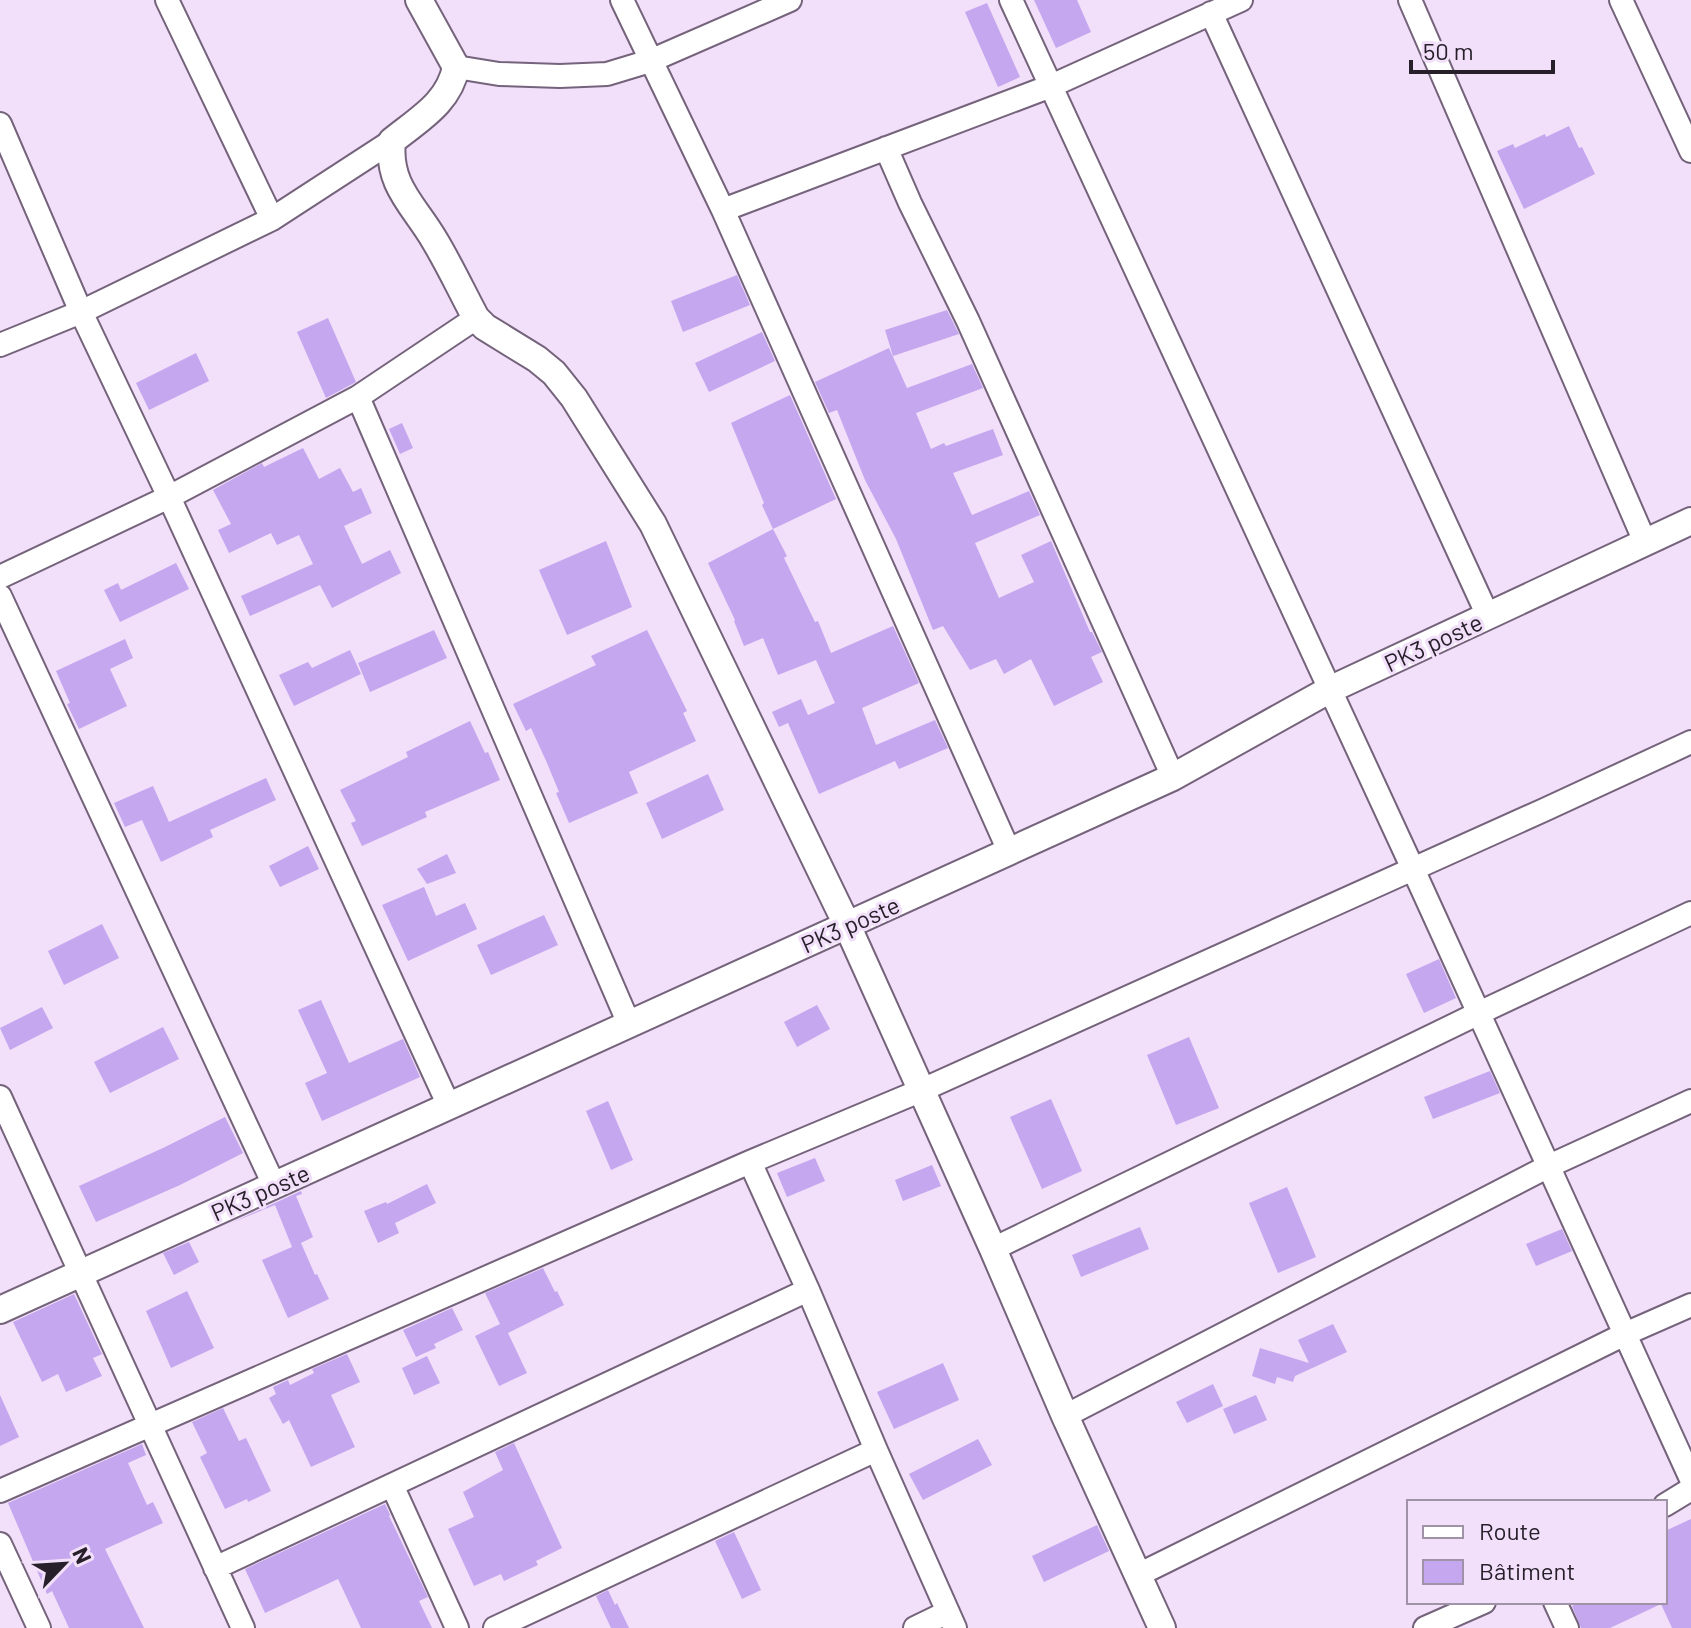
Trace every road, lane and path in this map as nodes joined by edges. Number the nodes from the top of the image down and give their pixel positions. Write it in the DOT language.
graph roads {
  1 [pos="167,0"];
  2 [pos="419,0"];
  3 [pos="622,0"];
  4 [pos="790,0"];
  5 [pos="1011,0"];
  6 [pos="1241,0"];
  7 [pos="1410,0"];
  8 [pos="1621,0"];
  9 [pos="1211,13"];
  10 [pos="650,61"];
  11 [pos="456,67"];
  12 [pos="1051,86"];
  13 [pos="0,124"];
  14 [pos="392,141"];
  15 [pos="886,148"];
  16 [pos="1691,151"];
  17 [pos="723,210"];
  18 [pos="272,219"];
  19 [pos="81,312"];
  20 [pos="476,318"];
  21 [pos="0,345"];
  22 [pos="358,397"];
  23 [pos="169,497"];
  24 [pos="1691,521"];
  25 [pos="1645,542"];
  26 [pos="0,577"];
  27 [pos="0,596"];
  28 [pos="1488,616"];
  29 [pos="1329,690"];
  30 [pos="1691,742"];
  31 [pos="1173,777"];
  32 [pos="1009,851"];
  33 [pos="1413,869"];
  34 [pos="1691,913"];
  35 [pos="847,925"];
  36 [pos="1479,1013"];
  37 [pos="629,1024"];
  38 [pos="922,1090"];
  39 [pos="1,1101"];
  40 [pos="1691,1101"];
  41 [pos="449,1106"];
  42 [pos="750,1162"];
  43 [pos="1549,1166"];
  44 [pos="274,1185"];
  45 [pos="993,1249"];
  46 [pos="80,1273"];
  47 [pos="808,1290"];
  48 [pos="1691,1305"];
  49 [pos="0,1310"];
  50 [pos="1625,1334"];
  51 [pos="1065,1416"];
  52 [pos="149,1425"];
  53 [pos="876,1450"];
  54 [pos="1691,1479"];
  55 [pos="392,1485"];
  56 [pos="1691,1489"];
  57 [pos="0,1491"];
  58 [pos="1667,1504"];
  59 [pos="0,1544"];
  60 [pos="215,1568"];
  61 [pos="1138,1575"];
  62 [pos="1479,1604"];
  63 [pos="1556,1604"];
  64 [pos="951,1620"];
  65 [pos="39,1628"];
  66 [pos="243,1628"];
  67 [pos="457,1628"];
  68 [pos="495,1628"];
  69 [pos="915,1628"];
  70 [pos="1162,1628"];
  71 [pos="1425,1628"];
  72 [pos="1567,1628"];
  1 -- 18 [label="street"];
  2 -- 11 [label="street"];
  3 -- 10 [label="street"];
  4 -- 10 [label="street"];
  5 -- 12 [label="street"];
  6 -- 9 [label="street"];
  7 -- 25 [label="street"];
  8 -- 16 [label="street"];
  9 -- 12 [label="street"];
  9 -- 28 [label="street"];
  10 -- 11 [label="street"];
  10 -- 17 [label="street"];
  11 -- 14 [label="street"];
  12 -- 15 [label="street"];
  12 -- 29 [label="street"];
  13 -- 19 [label="street"];
  14 -- 18 [label="street"];
  14 -- 20 [label="street"];
  15 -- 17 [label="street"];
  15 -- 31 [label="street"];
  17 -- 32 [label="street"];
  18 -- 19 [label="street"];
  19 -- 21 [label="street"];
  19 -- 23 [label="street"];
  20 -- 22 [label="street"];
  20 -- 35 [label="street"];
  22 -- 23 [label="street"];
  22 -- 37 [label="street"];
  23 -- 26 [label="street"];
  23 -- 41 [label="street"];
  24 -- 25 [label="street, PK3 poste"];
  25 -- 28 [label="street, PK3 poste"];
  27 -- 44 [label="street"];
  28 -- 29 [label="street, PK3 poste"];
  29 -- 31 [label="street, PK3 poste"];
  29 -- 33 [label="street"];
  30 -- 33 [label="street"];
  31 -- 32 [label="street, PK3 poste"];
  32 -- 35 [label="street, PK3 poste"];
  33 -- 36 [label="street"];
  33 -- 38 [label="street"];
  34 -- 36 [label="street"];
  35 -- 37 [label="street, PK3 poste"];
  35 -- 38 [label="street"];
  36 -- 43 [label="street"];
  36 -- 45 [label="street"];
  37 -- 41 [label="street, PK3 poste"];
  38 -- 42 [label="street"];
  38 -- 45 [label="street"];
  39 -- 46 [label="street"];
  40 -- 43 [label="street"];
  41 -- 44 [label="street, PK3 poste"];
  42 -- 47 [label="street"];
  42 -- 52 [label="street"];
  43 -- 50 [label="street"];
  43 -- 51 [label="street"];
  44 -- 46 [label="street, PK3 poste"];
  45 -- 51 [label="street"];
  46 -- 49 [label="street, PK3 poste"];
  46 -- 52 [label="street"];
  47 -- 53 [label="street"];
  47 -- 55 [label="street"];
  48 -- 50 [label="street"];
  50 -- 54 [label="street"];
  50 -- 61 [label="street"];
  51 -- 61 [label="street"];
  52 -- 57 [label="street"];
  52 -- 60 [label="street"];
  53 -- 64 [label="street"];
  53 -- 68 [label="street"];
  55 -- 60 [label="street"];
  55 -- 67 [label="street"];
  56 -- 58 [label="street"];
  59 -- 65 [label="street"];
  60 -- 66 [label="street"];
  61 -- 70 [label="street"];
  62 -- 71 [label="street"];
  63 -- 72 [label="street"];
  64 -- 69 [label="street"];
}
